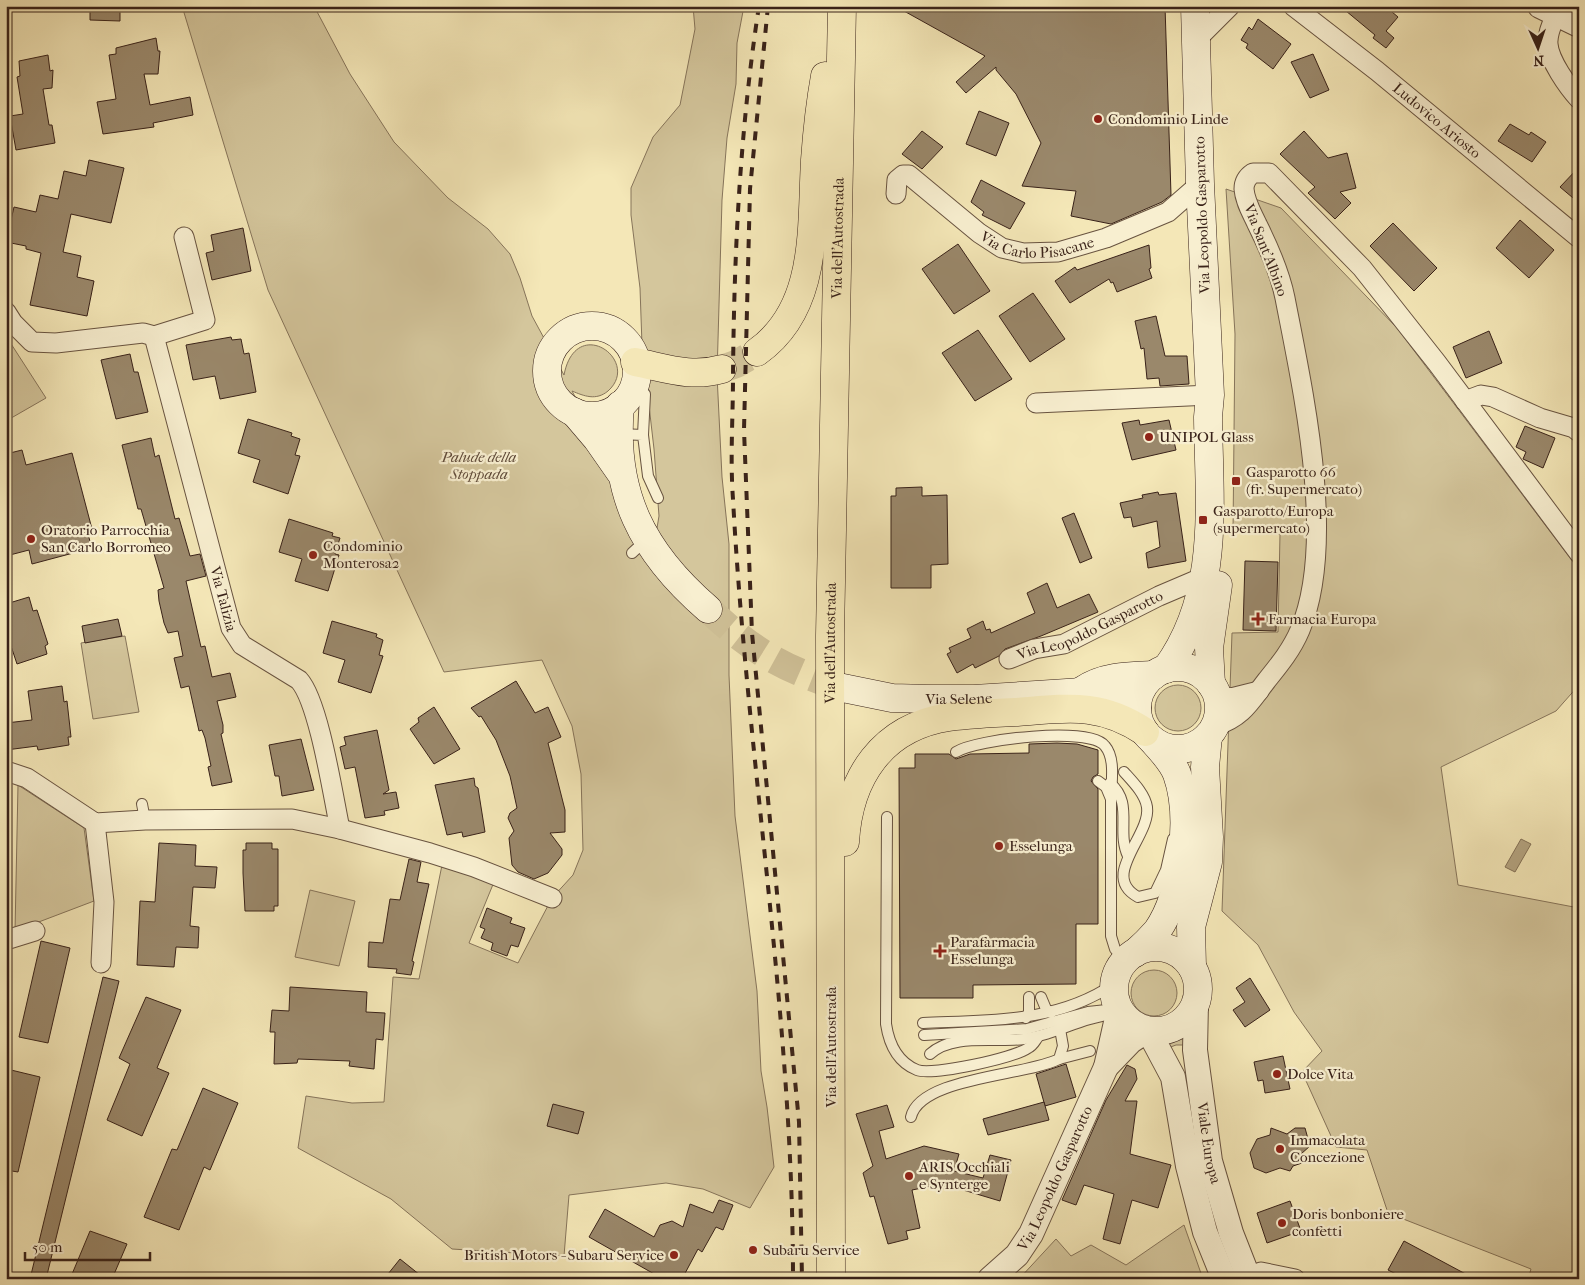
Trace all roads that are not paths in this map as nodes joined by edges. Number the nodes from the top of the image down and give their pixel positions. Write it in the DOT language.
graph roads {
  1 [pos="1196,6"];
  2 [pos="1230,6"];
  3 [pos="1293,6"];
  4 [pos="842,10"];
  5 [pos="1548,10"];
  6 [pos="1579,25"];
  7 [pos="1197,38"];
  8 [pos="1579,99"];
  9 [pos="1200,184"];
  10 [pos="896,194"];
  11 [pos="184,237"];
  12 [pos="1579,238"];
  13 [pos="6,312"];
  14 [pos="154,336"];
  15 [pos="757,352"];
  16 [pos="636,362"];
  17 [pos="722,369"];
  18 [pos="645,394"];
  19 [pos="1210,395"];
  20 [pos="1466,401"];
  21 [pos="1036,403"];
  22 [pos="620,405"];
  23 [pos="574,412"];
  24 [pos="1579,432"];
  25 [pos="631,435"];
  26 [pos="620,472"];
  27 [pos="658,498"];
  28 [pos="1579,554"];
  29 [pos="1206,576"];
  30 [pos="1171,591"];
  31 [pos="1199,604"];
  32 [pos="708,609"];
  33 [pos="1009,659"];
  34 [pos="1160,672"];
  35 [pos="838,687"];
  36 [pos="1214,689"];
  37 [pos="1082,691"];
  38 [pos="1259,691"];
  39 [pos="1145,727"];
  40 [pos="1211,731"];
  41 [pos="956,752"];
  42 [pos="6,772"];
  43 [pos="1124,772"];
  44 [pos="1111,783"];
  45 [pos="887,816"];
  46 [pos="95,823"];
  47 [pos="340,829"];
  48 [pos="1184,832"];
  49 [pos="1128,856"];
  50 [pos="552,898"];
  51 [pos="35,931"];
  52 [pos="6,940"];
  53 [pos="101,963"];
  54 [pos="1192,967"];
  55 [pos="1123,977"];
  56 [pos="1029,997"];
  57 [pos="1040,997"];
  58 [pos="1196,1003"];
  59 [pos="1051,1013"];
  60 [pos="1026,1018"];
  61 [pos="923,1023"];
  62 [pos="832,1026"];
  63 [pos="1060,1029"];
  64 [pos="1148,1030"];
  65 [pos="924,1035"];
  66 [pos="1038,1037"];
  67 [pos="930,1054"];
  68 [pos="1059,1058"];
  69 [pos="1098,1059"];
  70 [pos="911,1117"];
  71 [pos="1249,1278"];
  72 [pos="831,1279"];
  73 [pos="990,1279"];
  74 [pos="1224,1279"];
  75 [pos="1295,1279"];
  1 -- 7 [label="main road, Via Leopoldo Gasparotto"];
  2 -- 7 [label="street"];
  3 -- 12 [label="street, Ludovico Ariosto"];
  4 -- 15 [label="highway"];
  4 -- 62 [label="highway, Via dell'Autostrada"];
  5 -- 6 [label="street"];
  5 -- 8 [label="street"];
  7 -- 9 [label="main road, Via Leopoldo Gasparotto"];
  9 -- 10 [label="street, Via Carlo Pisacane"];
  9 -- 19 [label="main road, Via Leopoldo Gasparotto"];
  11 -- 14 [label="street"];
  13 -- 14 [label="street"];
  14 -- 47 [label="street, Via Talizia"];
  16 -- 17 [label="highway"];
  16 -- 22 [label="main road"];
  16 -- 23 [label="main road"];
  18 -- 25 [label="lane"];
  19 -- 21 [label="street"];
  19 -- 29 [label="main road, Via Leopoldo Gasparotto"];
  19 -- 36 [label="main road, Via Leopoldo Gasparotto"];
  20 -- 24 [label="street"];
  20 -- 28 [label="street, Via Sant'Albino"];
  20 -- 38 [label="street, Via Sant'Albino"];
  22 -- 23 [label="main road"];
  22 -- 25 [label="main road"];
  23 -- 26 [label="main road"];
  25 -- 26 [label="main road"];
  25 -- 27 [label="lane"];
  26 -- 32 [label="main road"];
  29 -- 30 [label="street, Via Leopoldo Gasparotto"];
  29 -- 31 [label="main road, Via Leopoldo Gasparotto"];
  30 -- 31 [label="street"];
  30 -- 33 [label="street, Via Leopoldo Gasparotto"];
  31 -- 34 [label="main road, Via Leopoldo Gasparotto"];
  34 -- 36 [label="main road"];
  34 -- 37 [label="main road, Via Selene"];
  34 -- 39 [label="main road, Via Leopoldo Gasparotto"];
  35 -- 37 [label="main road, Via Selene"];
  36 -- 38 [label="street"];
  36 -- 40 [label="main road, Via Leopoldo Gasparotto"];
  37 -- 39 [label="main road, Via Selene"];
  38 -- 40 [label="street, Via Sant'Albino"];
  39 -- 40 [label="main road"];
  39 -- 48 [label="main road"];
  39 -- 62 [label="highway"];
  40 -- 54 [label="main road, Via Leopoldo Gasparotto"];
  41 -- 44 [label="lane"];
  42 -- 46 [label="street"];
  43 -- 49 [label="lane"];
  44 -- 49 [label="lane"];
  44 -- 55 [label="lane"];
  45 -- 66 [label="lane"];
  46 -- 47 [label="street"];
  46 -- 53 [label="street"];
  47 -- 50 [label="street"];
  48 -- 49 [label="lane"];
  48 -- 55 [label="main road"];
  51 -- 52 [label="street"];
  54 -- 55 [label="main road"];
  54 -- 58 [label="main road, Via Leopoldo Gasparotto"];
  55 -- 59 [label="lane"];
  55 -- 63 [label="lane"];
  55 -- 64 [label="main road"];
  55 -- 65 [label="lane"];
  55 -- 69 [label="street, Via Leopoldo Gasparotto"];
  56 -- 60 [label="lane"];
  57 -- 59 [label="lane"];
  58 -- 64 [label="main road, Via Leopoldo Gasparotto"];
  58 -- 71 [label="street, Viale Europa"];
  59 -- 60 [label="lane"];
  60 -- 61 [label="lane"];
  62 -- 72 [label="highway, Via dell'Autostrada"];
  63 -- 66 [label="lane"];
  63 -- 68 [label="lane"];
  64 -- 69 [label="street, Via Leopoldo Gasparotto"];
  64 -- 74 [label="street, Viale Europa"];
  66 -- 67 [label="lane"];
  68 -- 69 [label="lane"];
  68 -- 70 [label="lane"];
  69 -- 73 [label="street, Via Leopoldo Gasparotto"];
  71 -- 75 [label="street"];
}
